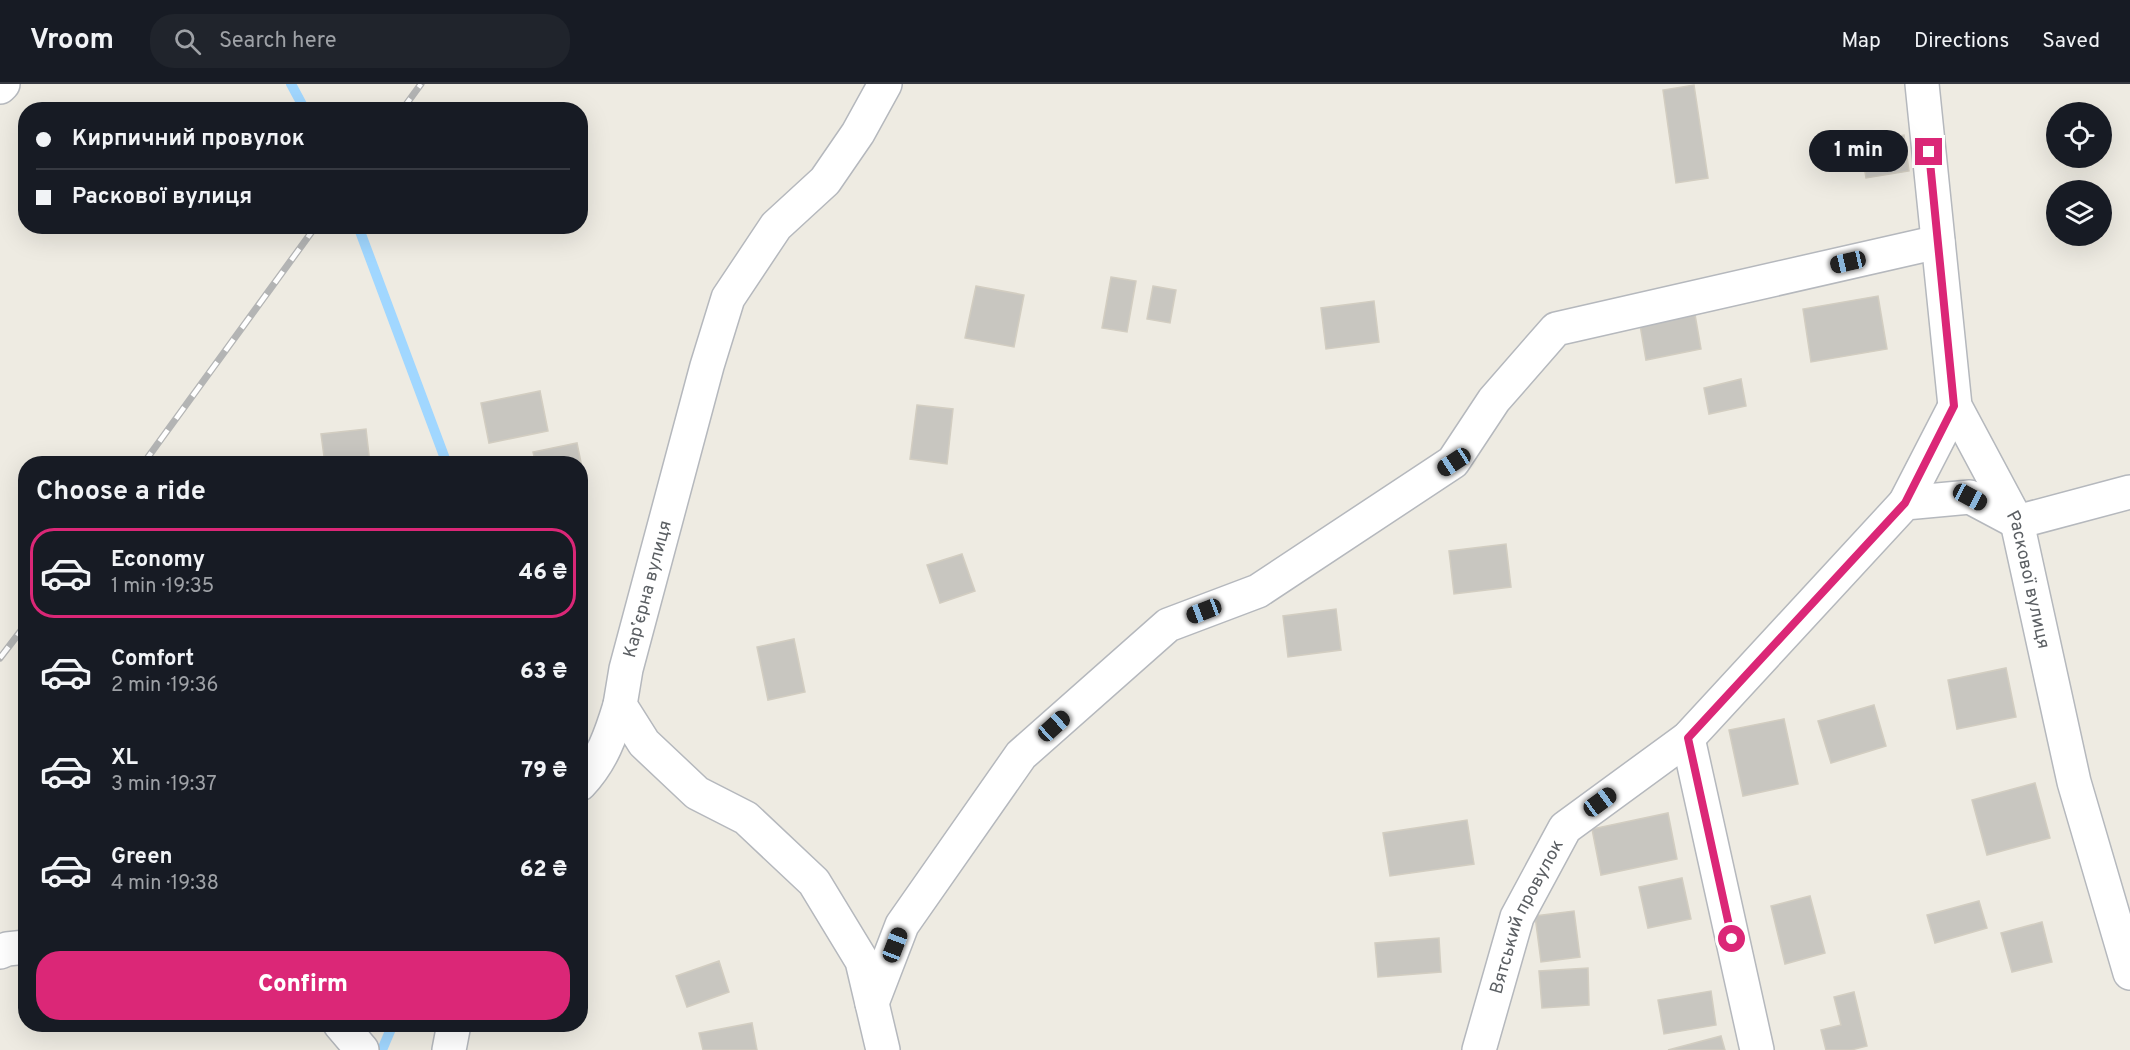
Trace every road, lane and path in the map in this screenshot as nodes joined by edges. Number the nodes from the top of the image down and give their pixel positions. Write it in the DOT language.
graph roads {
  1 [pos="3,84"];
  2 [pos="885,84"];
  3 [pos="1922,84"];
  4 [pos="0,87"];
  5 [pos="1938,242"];
  6 [pos="1954,406"];
  7 [pos="2130,492"];
  8 [pos="1905,503"];
  9 [pos="2016,522"];
  10 [pos="620,705"];
  11 [pos="1688,738"];
  12 [pos="588,775"];
  13 [pos="18,948"];
  14 [pos="0,952"];
  15 [pos="2130,973"];
  16 [pos="872,1003"];
  17 [pos="452,1032"];
  18 [pos="449,1050"];
  19 [pos="883,1050"];
  20 [pos="1479,1050"];
  21 [pos="1757,1050"];
  1 -- 4 [label="street"];
  2 -- 10 [label="street, Карʼєрна вулиця"];
  3 -- 5 [label="street, Раскової вулиця"];
  5 -- 6 [label="street, Раскової вулиця"];
  5 -- 16 [label="street"];
  6 -- 8 [label="street, Вятський провулок"];
  6 -- 9 [label="street, Раскової вулиця"];
  7 -- 9 [label="street"];
  8 -- 9 [label="street"];
  8 -- 11 [label="street, Вятський провулок"];
  9 -- 15 [label="street, Раскової вулиця"];
  10 -- 12 [label="street, Карʼєрна вулиця"];
  10 -- 16 [label="street"];
  11 -- 20 [label="street, Вятський провулок"];
  11 -- 21 [label="street"];
  13 -- 14 [label="street"];
  16 -- 19 [label="street"];
  17 -- 18 [label="street"];
}
